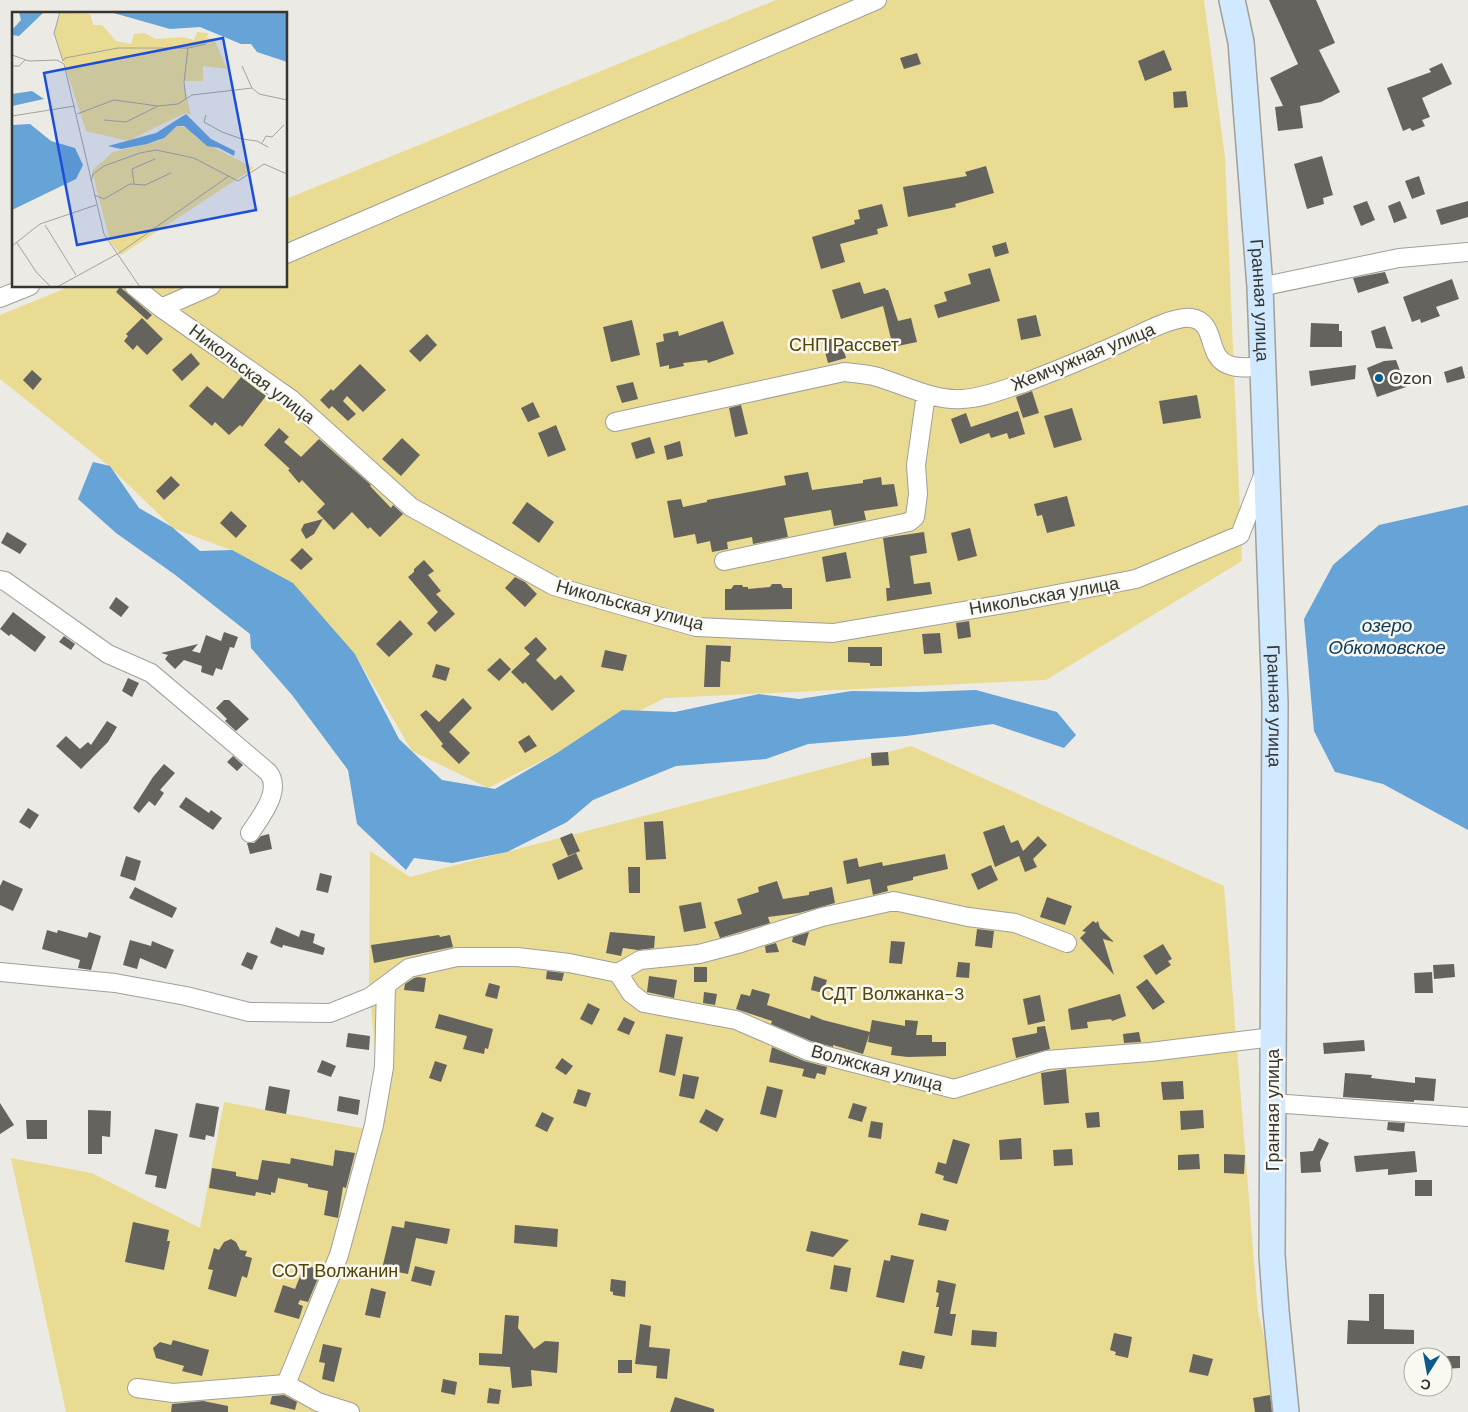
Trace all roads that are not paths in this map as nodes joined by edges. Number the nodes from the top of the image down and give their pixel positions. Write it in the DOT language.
graph roads {
  1 [pos="877,0"];
  2 [pos="1232,0"];
  3 [pos="1468,252"];
  4 [pos="288,253"];
  5 [pos="1260,287"];
  6 [pos="25,288"];
  7 [pos="136,288"];
  8 [pos="206,288"];
  9 [pos="0,298"];
  10 [pos="161,308"];
  11 [pos="1263,366"];
  12 [pos="926,394"];
  13 [pos="615,422"];
  14 [pos="1267,466"];
  15 [pos="724,561"];
  16 [pos="0,580"];
  17 [pos="250,833"];
  18 [pos="1067,943"];
  19 [pos="0,972"];
  20 [pos="618,973"];
  21 [pos="386,985"];
  22 [pos="1273,1037"];
  23 [pos="1272,1103"];
  24 [pos="1468,1117"];
  25 [pos="286,1384"];
  26 [pos="137,1388"];
  27 [pos="350,1412"];
  28 [pos="1286,1412"];
  1 -- 4 [label="street"];
  2 -- 5 [label="street, Гранная улица"];
  3 -- 5 [label="street"];
  5 -- 11 [label="street, Гранная улица"];
  6 -- 9 [label="street"];
  7 -- 10 [label="street, Никольская улица"];
  8 -- 10 [label="street"];
  10 -- 14 [label="street, Никольская улица"];
  11 -- 12 [label="street, Жемчужная улица"];
  11 -- 14 [label="street, Гранная улица"];
  12 -- 13 [label="street, Жемчужная улица"];
  12 -- 15 [label="street"];
  14 -- 22 [label="street, Гранная улица"];
  16 -- 17 [label="street"];
  18 -- 20 [label="street"];
  19 -- 21 [label="street"];
  20 -- 21 [label="street"];
  20 -- 22 [label="street, Волжская улица"];
  21 -- 25 [label="street"];
  22 -- 23 [label="street, Гранная улица"];
  23 -- 24 [label="street"];
  23 -- 28 [label="street, Гранная улица"];
  25 -- 26 [label="street"];
  25 -- 27 [label="street"];
}
